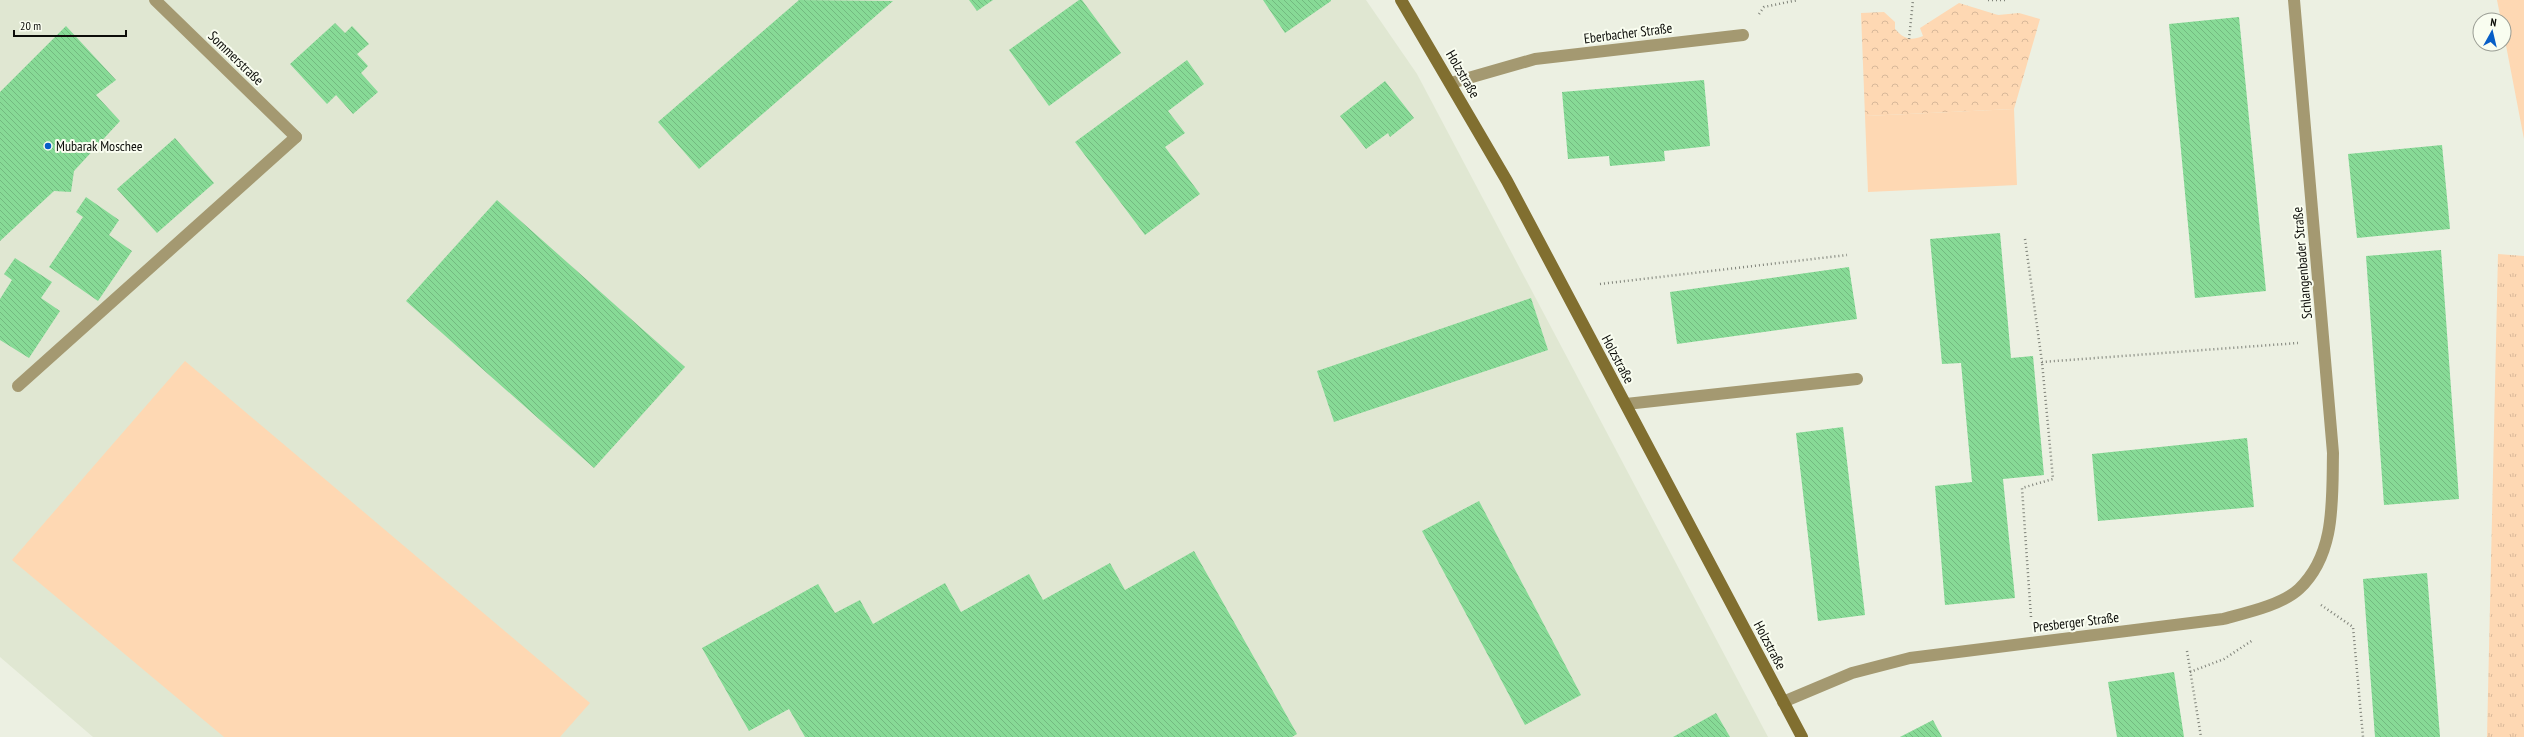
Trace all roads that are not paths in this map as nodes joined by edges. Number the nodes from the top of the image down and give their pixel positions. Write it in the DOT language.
graph roads {
  1 [pos="155,0"];
  2 [pos="1401,0"];
  3 [pos="2294,0"];
  4 [pos="1743,35"];
  5 [pos="1451,83"];
  6 [pos="1857,380"];
  7 [pos="18,386"];
  8 [pos="1626,404"];
  9 [pos="2331,523"];
  10 [pos="1783,702"];
  11 [pos="1802,737"];
  1 -- 7 [label="street, Sommerstraße"];
  2 -- 5 [label="street, Holzstraße"];
  3 -- 9 [label="street, Schlangenbader Straße"];
  4 -- 5 [label="street, Eberbacher Straße"];
  5 -- 8 [label="street, Holzstraße"];
  6 -- 8 [label="street"];
  8 -- 10 [label="street, Holzstraße"];
  9 -- 10 [label="street, Presberger Straße"];
  10 -- 11 [label="street, Holzstraße"];
}
